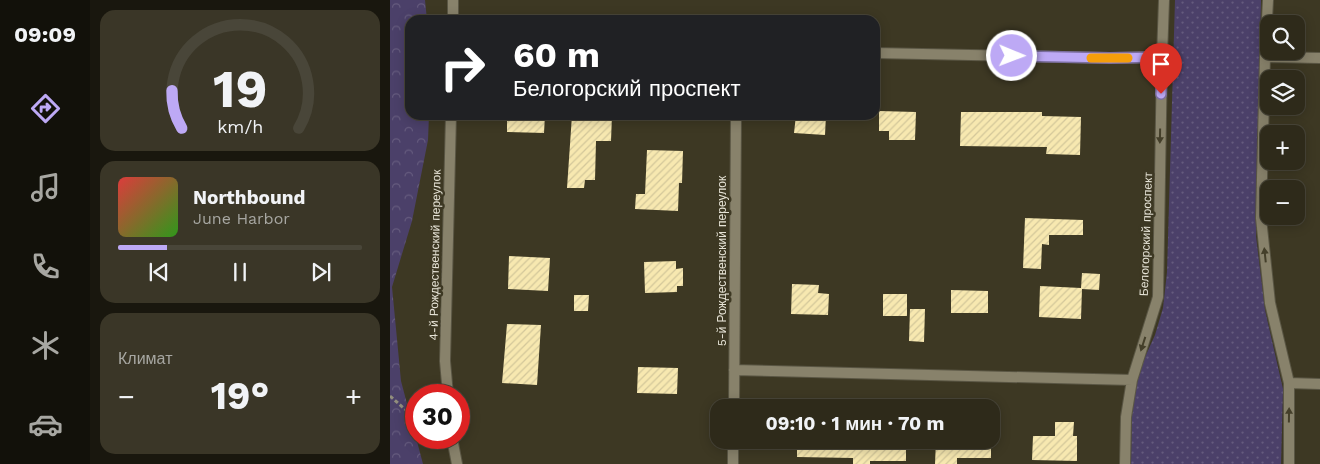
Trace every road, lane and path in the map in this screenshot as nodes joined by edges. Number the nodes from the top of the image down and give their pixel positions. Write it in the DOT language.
graph roads {
  1 [pos="453,0"];
  2 [pos="1164,0"];
  3 [pos="1268,0"];
  4 [pos="453,15"];
  5 [pos="1267,15"];
  6 [pos="880,53"];
  7 [pos="1162,57"];
  8 [pos="1305,58"];
  9 [pos="1320,58"];
  10 [pos="1265,60"];
  11 [pos="451,120"];
  12 [pos="736,120"];
  13 [pos="734,370"];
  14 [pos="1132,380"];
  15 [pos="1289,383"];
  16 [pos="447,384"];
  17 [pos="1320,384"];
  18 [pos="390,396"];
  19 [pos="734,399"];
  20 [pos="405,409"];
  21 [pos="454,449"];
  22 [pos="733,449"];
  23 [pos="457,464"];
  24 [pos="733,464"];
  25 [pos="1125,464"];
  26 [pos="1289,464"];
  1 -- 4 [label="street"];
  2 -- 7 [label="street, Белогорский проспект"];
  3 -- 5 [label="street"];
  6 -- 7 [label="street"];
  7 -- 14 [label="street, Белогорский проспект, one-way"];
  8 -- 9 [label="street"];
  15 -- 10 [label="street, one-way"];
  11 -- 16 [label="street, 4-й Рождественский переулок"];
  12 -- 13 [label="street, 5-й Рождественский переулок"];
  13 -- 14 [label="street"];
  13 -- 19 [label="street, 5-й Рождественский переулок"];
  14 -- 25 [label="street, Белогорский проспект"];
  15 -- 17 [label="street"];
  26 -- 15 [label="street, one-way"];
  18 -- 20 [label="path"];
  21 -- 23 [label="street"];
  22 -- 24 [label="street"];
}
